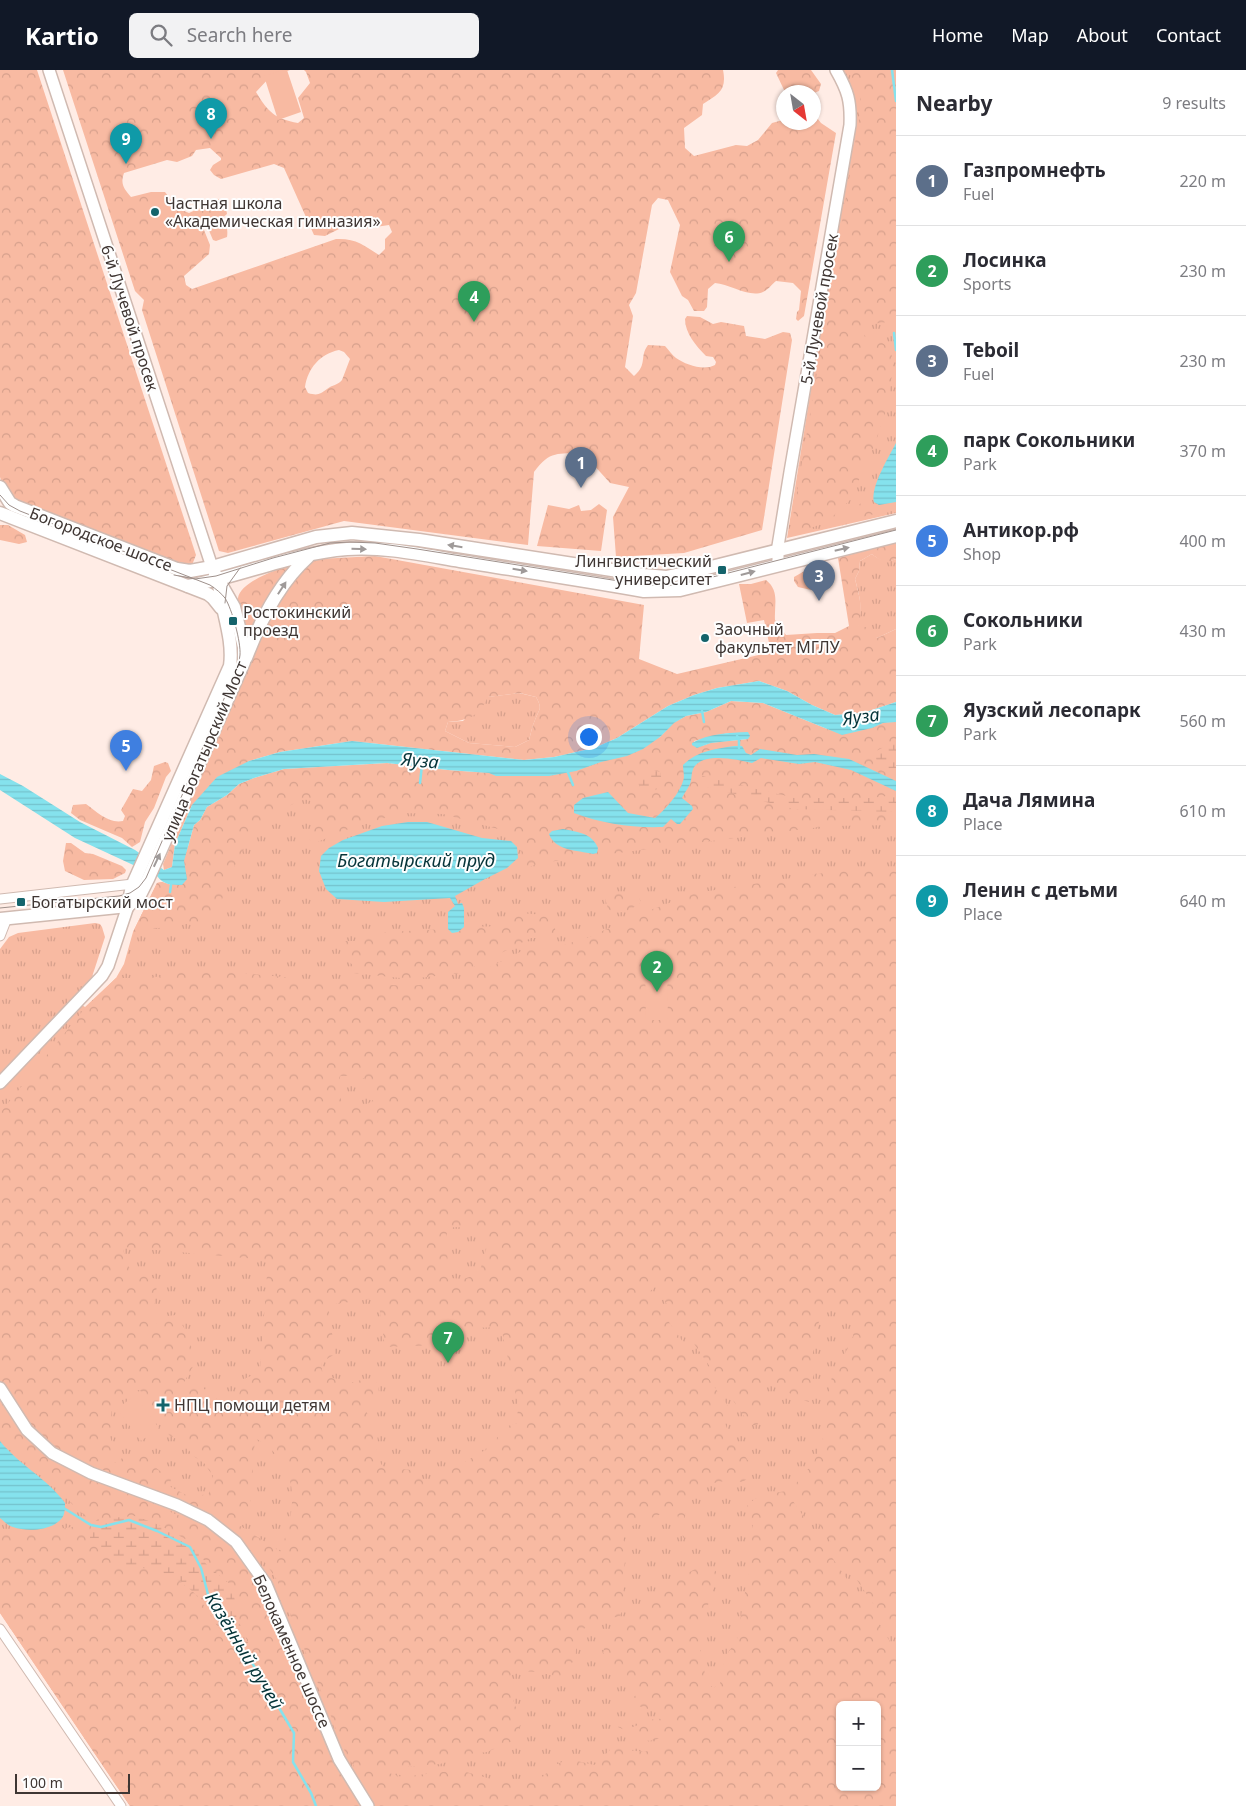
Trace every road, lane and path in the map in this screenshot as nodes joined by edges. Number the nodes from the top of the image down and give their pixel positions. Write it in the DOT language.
graph roads {
  1 [pos="49,70"];
  2 [pos="836,70"];
  3 [pos="0,487"];
  4 [pos="5,501"];
  5 [pos="0,513"];
  6 [pos="896,521"];
  7 [pos="896,536"];
  8 [pos="778,550"];
  9 [pos="311,554"];
  10 [pos="778,565"];
  11 [pos="212,567"];
  12 [pos="218,580"];
  13 [pos="188,586"];
  14 [pos="223,611"];
  15 [pos="244,662"];
  16 [pos="160,838"];
  17 [pos="141,882"];
  18 [pos="0,899"];
  19 [pos="128,906"];
  20 [pos="4,919"];
  21 [pos="0,936"];
  22 [pos="0,1083"];
  23 [pos="0,1388"];
  24 [pos="0,1628"];
  25 [pos="121,1806"];
  26 [pos="368,1806"];
  1 -- 11 [label="street, 6-й Лучевой просек"];
  2 -- 8 [label="street, 5-й Лучевой просек"];
  3 -- 4 [label="main road, Богородское шоссе"];
  4 -- 11 [label="main road, Богородское шоссе"];
  5 -- 13 [label="main road, Богородское шоссе"];
  6 -- 8 [label="main road"];
  10 -- 7 [label="main road, one-way"];
  8 -- 10 [label="street, 5-й Лучевой просек"];
  8 -- 11 [label="main road, one-way"];
  9 -- 10 [label="main road, one-way"];
  9 -- 12 [label="main road"];
  15 -- 9 [label="main road, one-way"];
  11 -- 12 [label="main road"];
  12 -- 13 [label="main road, Богородское шоссе"];
  12 -- 14 [label="main road, улица Богатырский Мост"];
  12 -- 15 [label="main road, улица Богатырский Мост"];
  13 -- 14 [label="main road"];
  14 -- 16 [label="main road, улица Богатырский Мост"];
  15 -- 16 [label="main road, улица Богатырский Мост"];
  16 -- 17 [label="main road, улица Богатырский Мост"];
  17 -- 18 [label="street"];
  17 -- 19 [label="main road, улица Богатырский Мост"];
  19 -- 20 [label="main road"];
  19 -- 22 [label="street, улица Богатырский Мост"];
  20 -- 21 [label="street"];
  23 -- 26 [label="street, Белокаменное шоссе"];
  24 -- 25 [label="street"];
}
